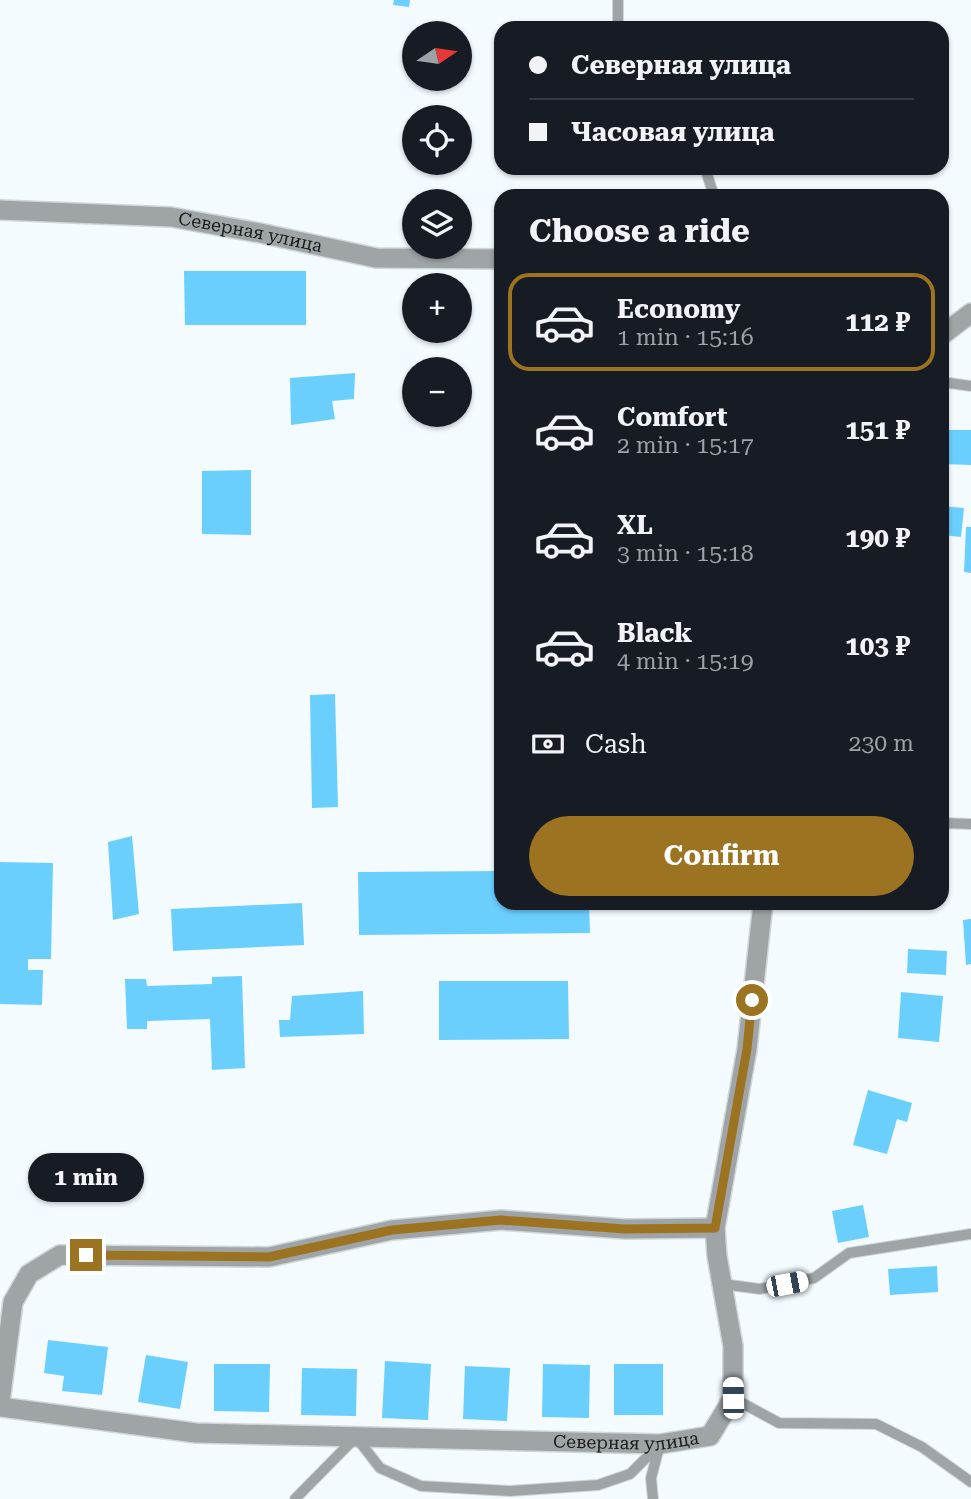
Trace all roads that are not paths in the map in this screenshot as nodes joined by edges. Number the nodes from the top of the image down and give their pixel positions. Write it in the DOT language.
graph roads {
  1 [pos="618,0"];
  2 [pos="618,21"];
  3 [pos="0,210"];
  4 [pos="494,259"];
  5 [pos="971,313"];
  6 [pos="949,330"];
  7 [pos="949,383"];
  8 [pos="971,386"];
  9 [pos="949,823"];
  10 [pos="971,824"];
  11 [pos="762,910"];
  12 [pos="715,1228"];
  13 [pos="971,1234"];
  14 [pos="722,1284"];
  15 [pos="733,1398"];
  16 [pos="0,1405"];
  17 [pos="356,1437"];
  18 [pos="660,1444"];
  19 [pos="971,1482"];
  20 [pos="295,1499"];
  21 [pos="653,1499"];
  1 -- 2 [label="lane"];
  3 -- 4 [label="street, Северная улица"];
  5 -- 6 [label="street"];
  7 -- 8 [label="lane"];
  9 -- 10 [label="lane"];
  11 -- 12 [label="street"];
  12 -- 14 [label="street"];
  12 -- 16 [label="street"];
  13 -- 14 [label="lane"];
  14 -- 15 [label="street"];
  15 -- 18 [label="street, Северная улица"];
  15 -- 19 [label="lane"];
  16 -- 17 [label="street, Северная улица"];
  17 -- 18 [label="street, Северная улица"];
  17 -- 18 [label="lane"];
  17 -- 20 [label="lane"];
  18 -- 21 [label="lane"];
}
